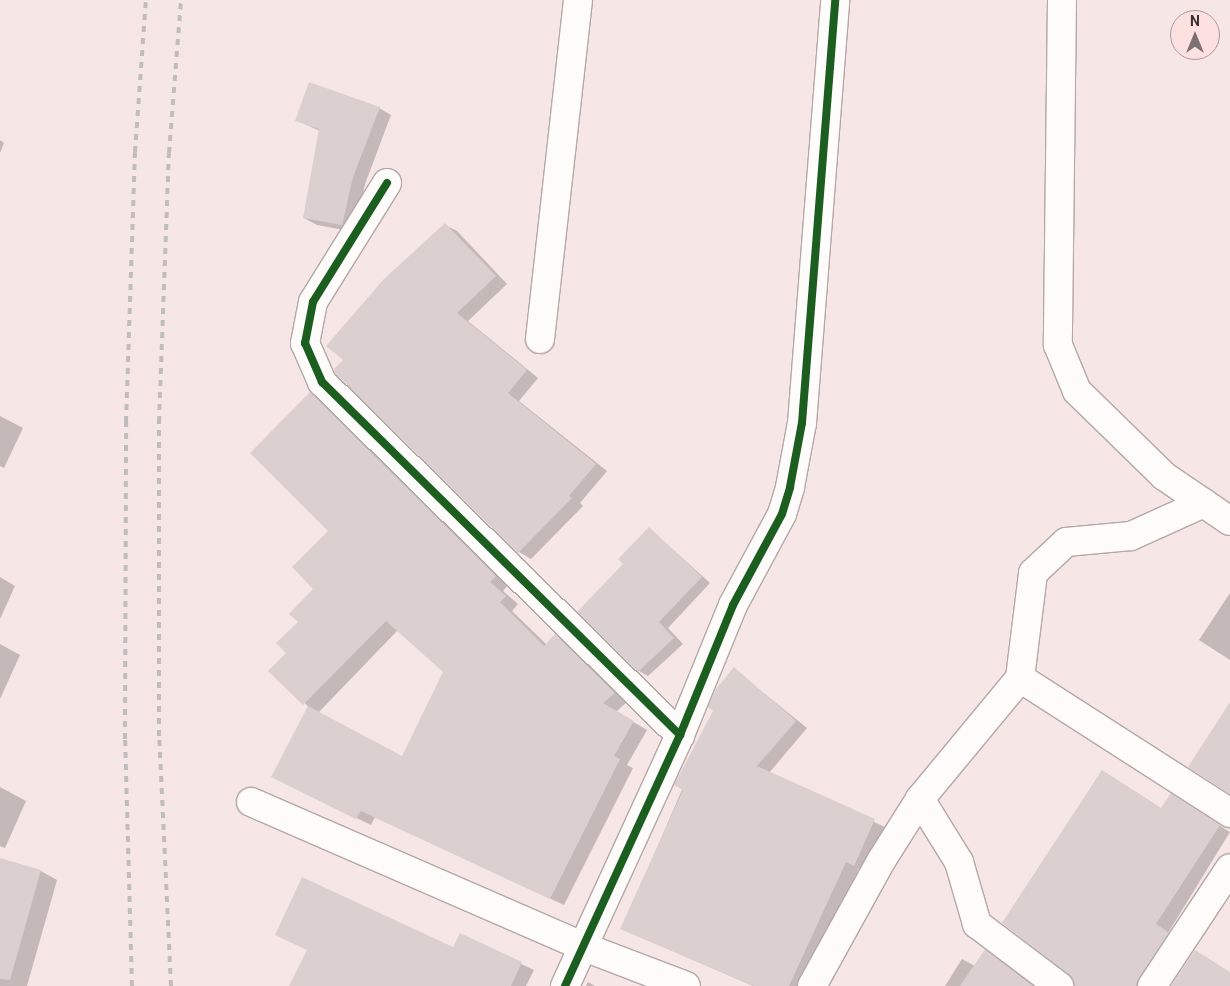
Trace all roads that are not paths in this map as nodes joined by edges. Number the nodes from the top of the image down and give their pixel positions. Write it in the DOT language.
graph roads {
  1 [pos="578,0"];
  2 [pos="836,0"];
  3 [pos="1062,0"];
  4 [pos="387,183"];
  5 [pos="540,339"];
  6 [pos="1204,502"];
  7 [pos="1230,521"];
  8 [pos="1020,678"];
  9 [pos="680,735"];
  10 [pos="920,799"];
  11 [pos="251,802"];
  12 [pos="1230,813"];
  13 [pos="1230,868"];
  14 [pos="584,947"];
  15 [pos="565,986"];
  16 [pos="686,986"];
  17 [pos="812,986"];
  18 [pos="1059,986"];
  19 [pos="1152,986"];
  1 -- 5 [label="street"];
  2 -- 9 [label="street"];
  3 -- 6 [label="street"];
  4 -- 9 [label="street"];
  6 -- 7 [label="street"];
  6 -- 8 [label="street"];
  8 -- 10 [label="street"];
  8 -- 12 [label="street"];
  9 -- 14 [label="street"];
  10 -- 17 [label="street"];
  10 -- 18 [label="street"];
  11 -- 14 [label="street"];
  13 -- 19 [label="street"];
  14 -- 15 [label="street"];
  14 -- 16 [label="street"];
}
